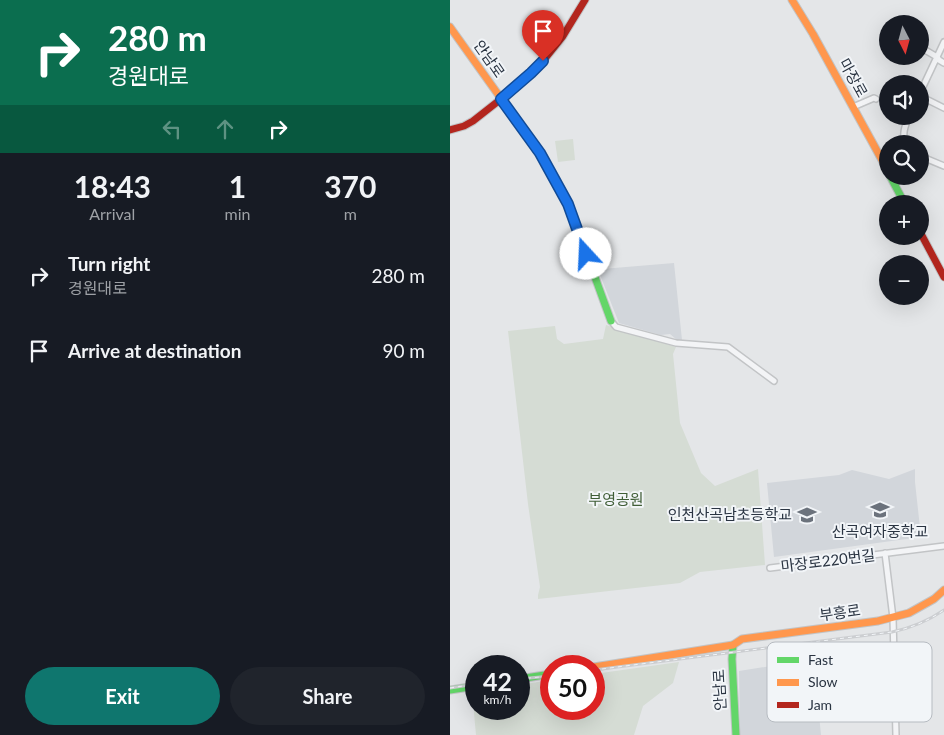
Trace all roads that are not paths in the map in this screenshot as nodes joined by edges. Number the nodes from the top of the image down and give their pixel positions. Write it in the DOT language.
graph roads {
  1 [pos="585,0"];
  2 [pos="792,0"];
  3 [pos="450,27"];
  4 [pos="944,42"];
  5 [pos="929,52"];
  6 [pos="937,57"];
  7 [pos="944,58"];
  8 [pos="944,63"];
  9 [pos="929,75"];
  10 [pos="501,99"];
  11 [pos="876,99"];
  12 [pos="929,100"];
  13 [pos="853,107"];
  14 [pos="944,108"];
  15 [pos="450,130"];
  16 [pos="879,155"];
  17 [pos="929,160"];
  18 [pos="944,166"];
  19 [pos="927,245"];
  20 [pos="944,276"];
  21 [pos="611,321"];
  22 [pos="774,381"];
  23 [pos="944,546"];
  24 [pos="886,554"];
  25 [pos="770,568"];
  26 [pos="944,590"];
  27 [pos="892,618"];
  28 [pos="893,642"];
  29 [pos="733,645"];
  30 [pos="605,665"];
  31 [pos="465,688"];
  32 [pos="450,690"];
  33 [pos="896,722"];
  34 [pos="736,735"];
  35 [pos="896,735"];
  1 -- 10 [label="main road"];
  2 -- 13 [label="main road, 마장로"];
  3 -- 10 [label="main road, 안남로"];
  4 -- 6 [label="street"];
  5 -- 6 [label="street"];
  6 -- 7 [label="street"];
  6 -- 8 [label="street"];
  6 -- 9 [label="street"];
  10 -- 15 [label="main road"];
  10 -- 21 [label="main road, 안남로"];
  11 -- 13 [label="street"];
  12 -- 14 [label="street"];
  13 -- 16 [label="main road, 마장로"];
  17 -- 18 [label="street"];
  19 -- 20 [label="main road"];
  21 -- 22 [label="street"];
  23 -- 24 [label="street, 마장로220번길"];
  24 -- 25 [label="street, 마장로220번길"];
  24 -- 27 [label="street, 마장로220번길"];
  26 -- 27 [label="main road, 부흥로"];
  27 -- 28 [label="street, 마장로220번길"];
  27 -- 29 [label="main road, 부흥로"];
  29 -- 30 [label="main road, 부흥로"];
  29 -- 34 [label="main road, 안남로"];
  31 -- 32 [label="main road"];
  33 -- 35 [label="street, 마장로220번길"];
}
